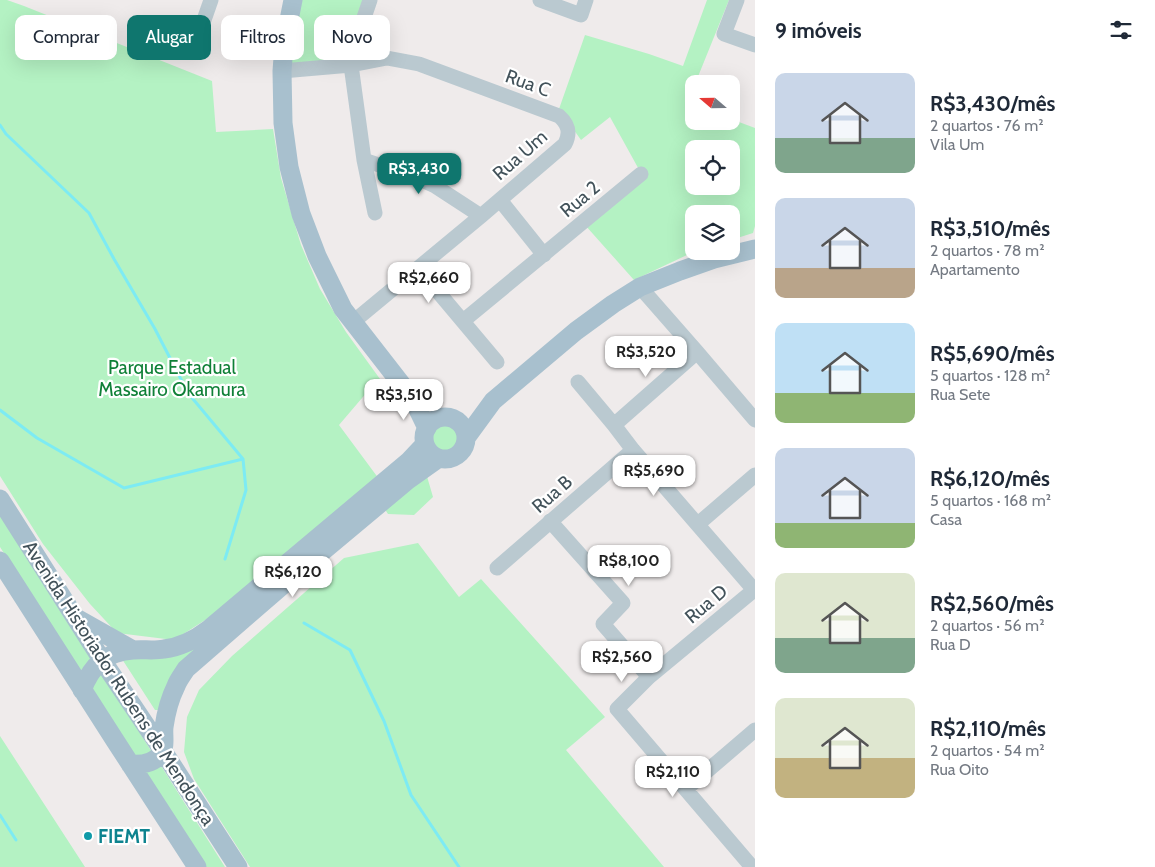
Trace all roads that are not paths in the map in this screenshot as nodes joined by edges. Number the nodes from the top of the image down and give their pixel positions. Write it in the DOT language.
graph roads {
  1 [pos="211,0"];
  2 [pos="293,0"];
  3 [pos="370,0"];
  4 [pos="540,0"];
  5 [pos="586,0"];
  6 [pos="737,0"];
  7 [pos="206,15"];
  8 [pos="755,45"];
  9 [pos="351,65"];
  10 [pos="282,71"];
  11 [pos="569,129"];
  12 [pos="364,160"];
  13 [pos="641,174"];
  14 [pos="500,200"];
  15 [pos="375,213"];
  16 [pos="481,216"];
  17 [pos="755,249"];
  18 [pos="544,255"];
  19 [pos="418,268"];
  20 [pos="640,288"];
  21 [pos="464,321"];
  22 [pos="353,322"];
  23 [pos="698,352"];
  24 [pos="497,362"];
  25 [pos="578,382"];
  26 [pos="413,399"];
  27 [pos="493,401"];
  28 [pos="450,417"];
  29 [pos="755,420"];
  30 [pos="614,425"];
  31 [pos="426,436"];
  32 [pos="466,438"];
  33 [pos="633,450"];
  34 [pos="439,458"];
  35 [pos="755,475"];
  36 [pos="0,499"];
  37 [pos="550,521"];
  38 [pos="698,524"];
  39 [pos="0,561"];
  40 [pos="294,566"];
  41 [pos="497,568"];
  42 [pos="755,590"];
  43 [pos="77,618"];
  44 [pos="133,650"];
  45 [pos="102,660"];
  46 [pos="649,677"];
  47 [pos="82,690"];
  48 [pos="755,730"];
  49 [pos="163,751"];
  50 [pos="130,764"];
  51 [pos="686,789"];
  52 [pos="197,867"];
  53 [pos="238,867"];
  54 [pos="752,867"];
  1 -- 7 [label="street"];
  2 -- 10 [label="main road"];
  3 -- 9 [label="street"];
  4 -- 5 [label="street"];
  6 -- 8 [label="street"];
  9 -- 10 [label="street, Rua C"];
  9 -- 11 [label="street, Rua C"];
  9 -- 12 [label="street"];
  10 -- 22 [label="main road"];
  11 -- 14 [label="street, Rua Um"];
  12 -- 15 [label="street"];
  12 -- 16 [label="street"];
  13 -- 18 [label="street, Rua 2"];
  14 -- 16 [label="street, Rua Um"];
  14 -- 18 [label="street"];
  16 -- 19 [label="street, Rua Um"];
  17 -- 20 [label="main road"];
  18 -- 21 [label="street, Rua 2"];
  19 -- 21 [label="street"];
  19 -- 22 [label="street, Rua Um"];
  20 -- 23 [label="street"];
  20 -- 27 [label="main road"];
  21 -- 24 [label="street"];
  22 -- 26 [label="main road"];
  23 -- 29 [label="street"];
  23 -- 30 [label="street"];
  25 -- 30 [label="street"];
  26 -- 28 [label="main road"];
  26 -- 31 [label="main road"];
  27 -- 28 [label="main road"];
  27 -- 32 [label="main road"];
  28 -- 31 [label="main road"];
  28 -- 32 [label="main road"];
  30 -- 33 [label="street"];
  31 -- 34 [label="main road"];
  31 -- 40 [label="main road"];
  32 -- 34 [label="main road"];
  33 -- 37 [label="street, Rua B"];
  33 -- 38 [label="street"];
  34 -- 40 [label="main road"];
  35 -- 38 [label="street"];
  36 -- 43 [label="main road, Avenida Historiador Rubens de Mendonça"];
  37 -- 41 [label="street, Rua B"];
  37 -- 46 [label="street"];
  38 -- 42 [label="street"];
  39 -- 47 [label="main road, Avenida Historiador Rubens de Mendonça"];
  40 -- 44 [label="main road"];
  40 -- 49 [label="main road"];
  42 -- 46 [label="street, Rua D"];
  43 -- 44 [label="main road"];
  43 -- 45 [label="main road, Avenida Historiador Rubens de Mendonça"];
  44 -- 45 [label="main road"];
  45 -- 47 [label="main road"];
  45 -- 49 [label="main road, Avenida Historiador Rubens de Mendonça"];
  46 -- 51 [label="street, Rua D"];
  47 -- 50 [label="main road, Avenida Historiador Rubens de Mendonça"];
  48 -- 51 [label="street"];
  49 -- 50 [label="main road"];
  49 -- 53 [label="main road, Avenida Historiador Rubens de Mendonça"];
  50 -- 52 [label="main road, Avenida Historiador Rubens de Mendonça"];
  51 -- 54 [label="street"];
}
